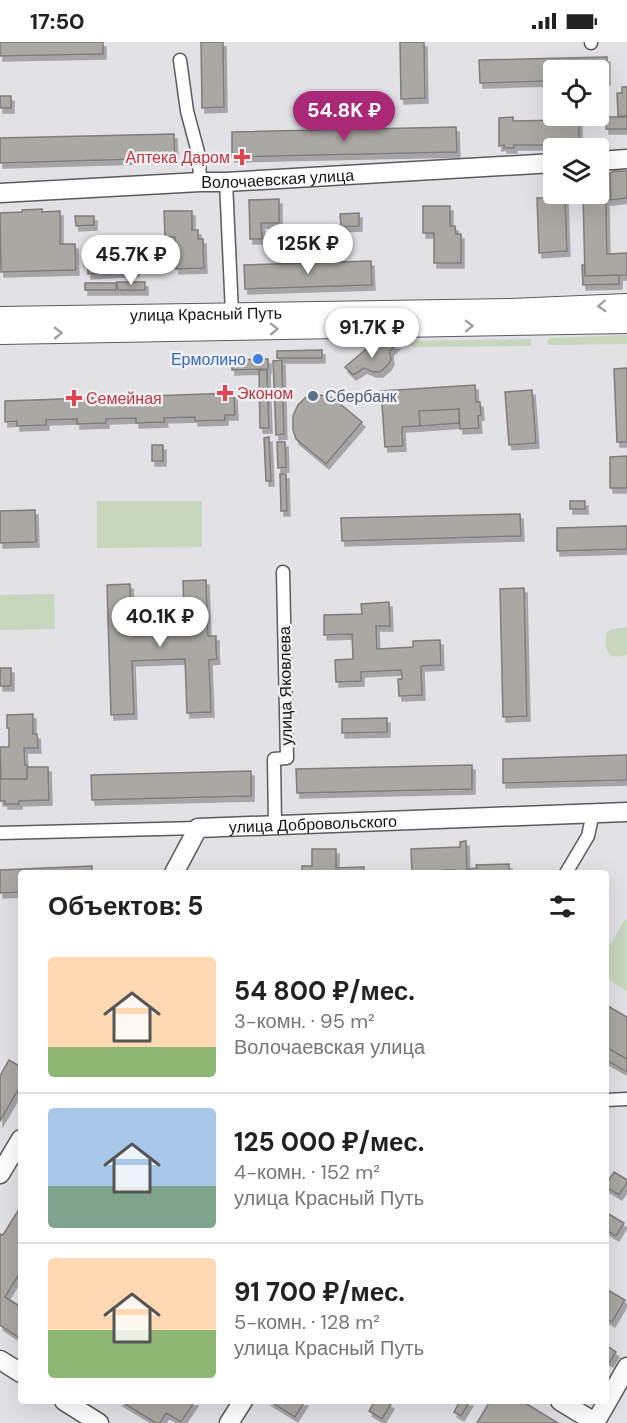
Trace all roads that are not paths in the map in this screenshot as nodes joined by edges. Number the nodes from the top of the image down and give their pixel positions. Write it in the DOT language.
graph roads {
  1 [pos="180,60"];
  2 [pos="627,159"];
  3 [pos="609,160"];
  4 [pos="543,164"];
  5 [pos="200,182"];
  6 [pos="226,183"];
  7 [pos="0,193"];
  8 [pos="627,304"];
  9 [pos="0,317"];
  10 [pos="233,321"];
  11 [pos="627,323"];
  12 [pos="0,334"];
  13 [pos="283,572"];
  14 [pos="627,812"];
  15 [pos="593,813"];
  16 [pos="275,824"];
  17 [pos="198,828"];
  18 [pos="0,833"];
  19 [pos="176,870"];
  20 [pos="568,870"];
  21 [pos="627,1099"];
  22 [pos="609,1100"];
  23 [pos="18,1144"];
  24 [pos="0,1174"];
  25 [pos="0,1360"];
  26 [pos="627,1367"];
  27 [pos="18,1372"];
  28 [pos="609,1400"];
  29 [pos="69,1404"];
  30 [pos="241,1404"];
  31 [pos="565,1404"];
  32 [pos="607,1404"];
  33 [pos="99,1423"];
  34 [pos="230,1423"];
  35 [pos="596,1423"];
  1 -- 5 [label="street"];
  2 -- 3 [label="street"];
  4 -- 6 [label="street, Волочаевская улица"];
  5 -- 6 [label="street, Волочаевская улица"];
  5 -- 7 [label="street, Волочаевская улица"];
  6 -- 10 [label="street"];
  8 -- 10 [label="main road, улица Красный Путь, one-way"];
  9 -- 10 [label="main road, улица Красный Путь"];
  10 -- 11 [label="main road, улица Красный Путь, one-way"];
  12 -- 10 [label="main road, улица Красный Путь, one-way"];
  13 -- 16 [label="street, улица Яковлева"];
  14 -- 15 [label="street, улица Добровольского"];
  15 -- 16 [label="street, улица Добровольского"];
  15 -- 20 [label="street"];
  16 -- 17 [label="street, улица Добровольского"];
  17 -- 18 [label="street, улица Добровольского"];
  17 -- 19 [label="street"];
  21 -- 22 [label="street"];
  23 -- 24 [label="street"];
  25 -- 27 [label="street"];
  26 -- 28 [label="street"];
  29 -- 33 [label="street"];
  30 -- 34 [label="street"];
  31 -- 35 [label="street"];
  32 -- 35 [label="street"];
}
